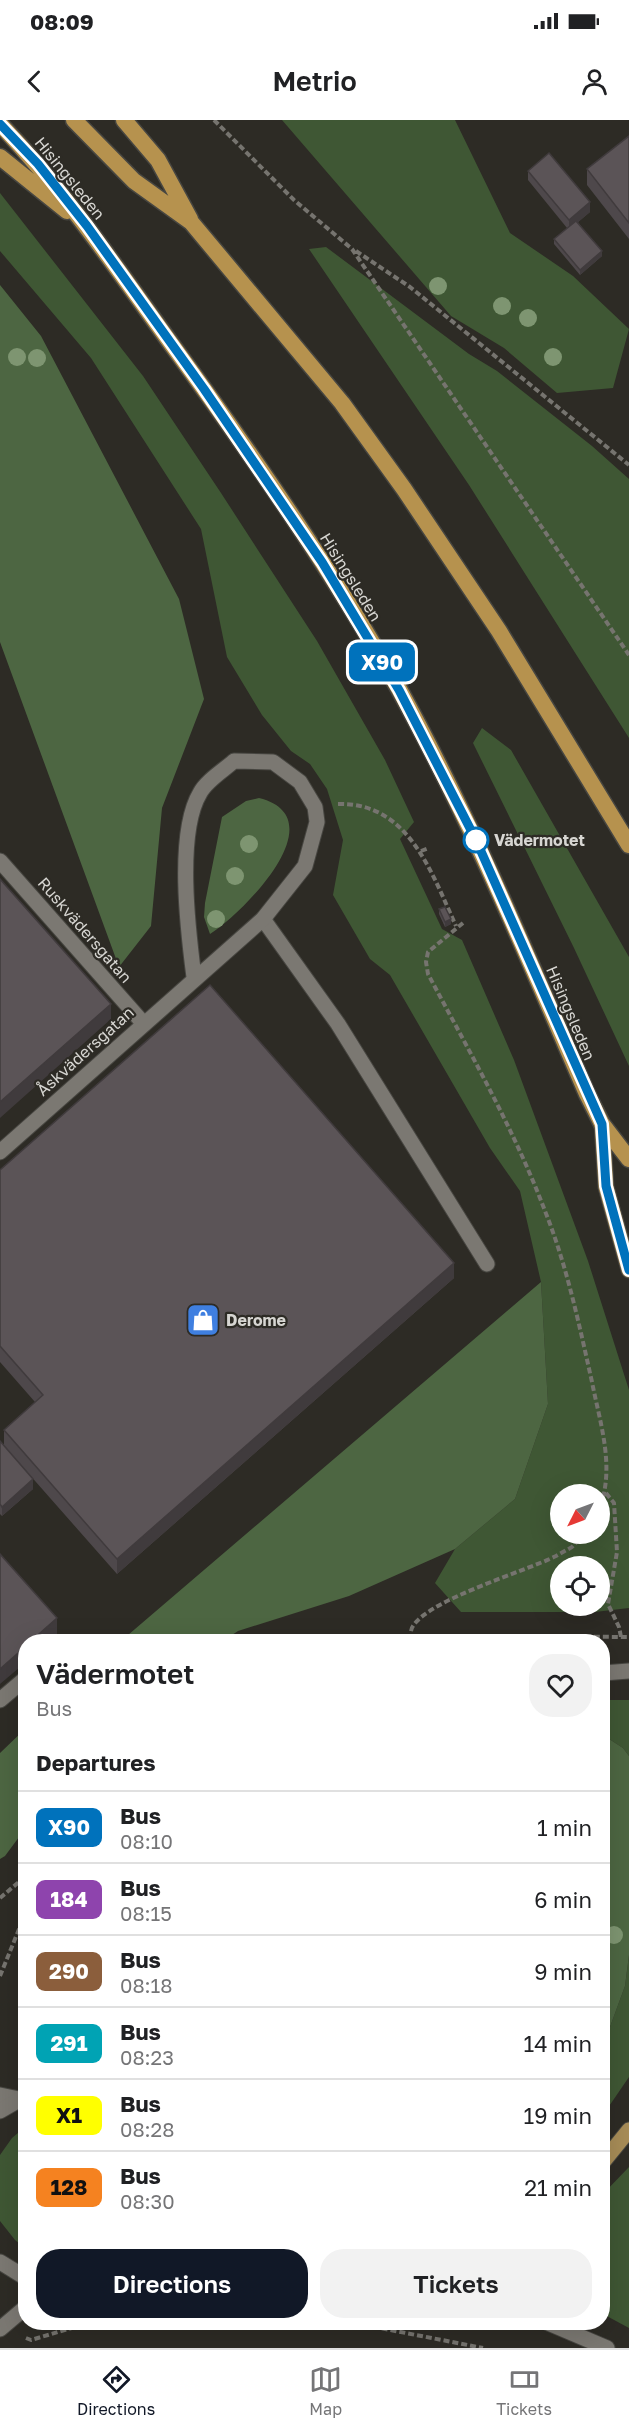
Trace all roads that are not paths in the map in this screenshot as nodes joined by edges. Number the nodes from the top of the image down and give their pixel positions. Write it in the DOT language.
graph roads {
  1 [pos="74,120"];
  2 [pos="124,120"];
  3 [pos="0,124"];
  4 [pos="0,157"];
  5 [pos="191,222"];
  6 [pos="87,226"];
  7 [pos="629,845"];
  8 [pos="0,861"];
  9 [pos="263,919"];
  10 [pos="194,977"];
  11 [pos="144,1024"];
  12 [pos="602,1124"];
  13 [pos="0,1152"];
  14 [pos="629,1159"];
  15 [pos="487,1264"];
  16 [pos="629,1270"];
  17 [pos="629,1671"];
  18 [pos="610,1672"];
  19 [pos="18,1685"];
  20 [pos="0,1700"];
  21 [pos="0,2096"];
  22 [pos="18,2097"];
  23 [pos="18,2100"];
  24 [pos="0,2111"];
  25 [pos="629,2130"];
  26 [pos="610,2153"];
  27 [pos="0,2262"];
  28 [pos="18,2273"];
  29 [pos="18,2314"];
  30 [pos="4,2325"];
  31 [pos="565,2330"];
  32 [pos="607,2348"];
  1 -- 5 [label="highway"];
  2 -- 5 [label="highway"];
  3 -- 6 [label="highway, Hisingsleden"];
  4 -- 6 [label="highway"];
  5 -- 7 [label="highway"];
  6 -- 12 [label="highway, Hisingsleden"];
  8 -- 11 [label="street, Ruskvädersgatan"];
  9 -- 10 [label="street, Åskvädersgatan"];
  9 -- 10 [label="street, Åskvädersgatan"];
  9 -- 15 [label="street"];
  10 -- 11 [label="street, Åskvädersgatan"];
  11 -- 13 [label="street, Åskvädersgatan"];
  12 -- 14 [label="highway, Hisingsleden"];
  12 -- 16 [label="main road"];
  17 -- 18 [label="street"];
  19 -- 20 [label="street"];
  21 -- 22 [label="street"];
  23 -- 24 [label="street"];
  25 -- 26 [label="main road"];
  27 -- 28 [label="street"];
  29 -- 30 [label="street"];
  31 -- 32 [label="street"];
}
